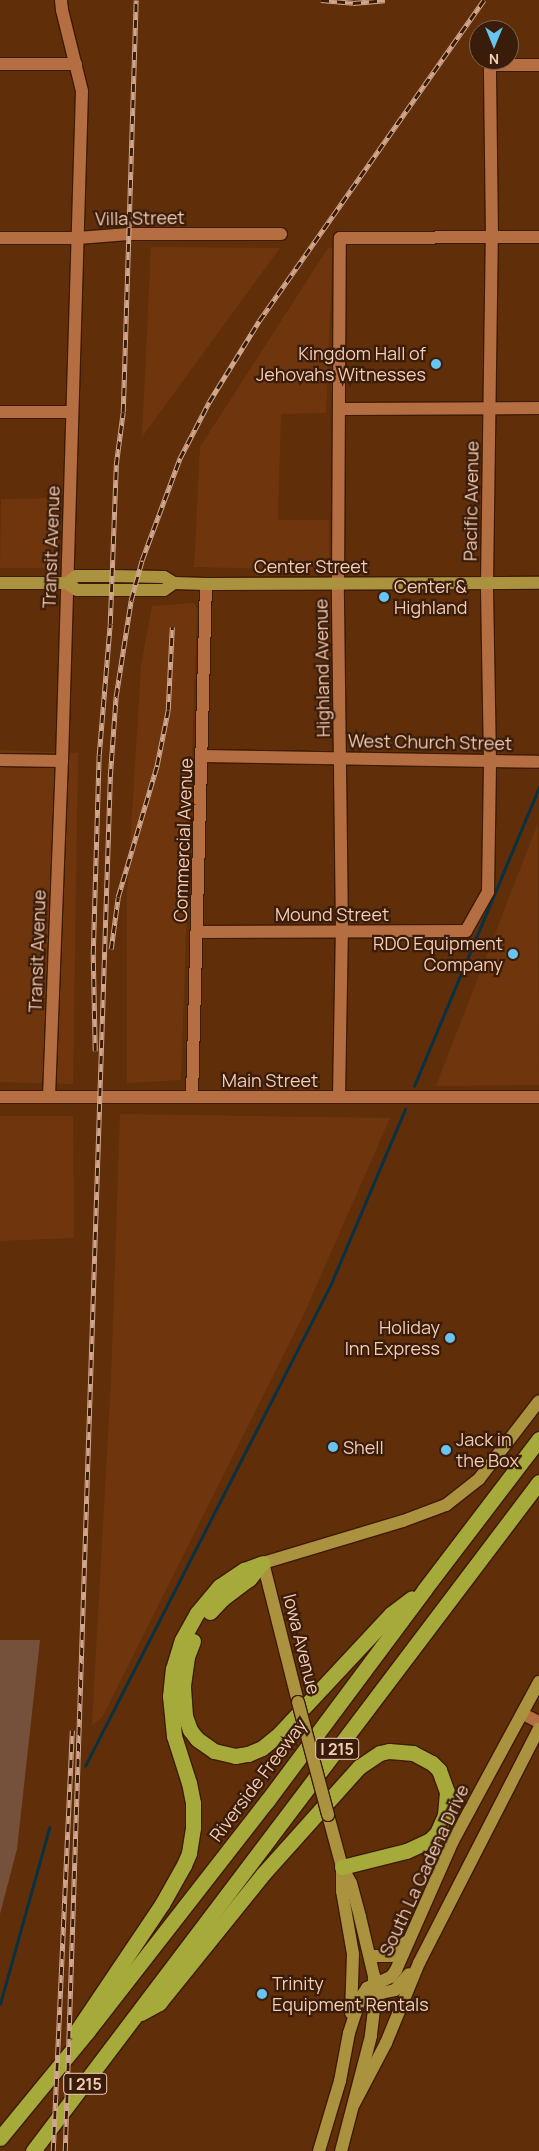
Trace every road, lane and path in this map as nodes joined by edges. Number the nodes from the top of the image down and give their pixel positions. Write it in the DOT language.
graph roads {
  1 [pos="62,0"];
  2 [pos="0,64"];
  3 [pos="76,64"];
  4 [pos="539,65"];
  5 [pos="281,234"];
  6 [pos="492,237"];
  7 [pos="539,237"];
  8 [pos="0,238"];
  9 [pos="78,238"];
  10 [pos="490,408"];
  11 [pos="539,408"];
  12 [pos="340,409"];
  13 [pos="0,412"];
  14 [pos="72,412"];
  15 [pos="0,582"];
  16 [pos="67,583"];
  17 [pos="487,583"];
  18 [pos="539,583"];
  19 [pos="206,584"];
  20 [pos="338,584"];
  21 [pos="202,756"];
  22 [pos="340,758"];
  23 [pos="0,760"];
  24 [pos="62,761"];
  25 [pos="490,761"];
  26 [pos="537,762"];
  27 [pos="342,931"];
  28 [pos="466,931"];
  29 [pos="198,932"];
  30 [pos="0,1097"];
  31 [pos="49,1097"];
  32 [pos="192,1097"];
  33 [pos="539,1097"];
  34 [pos="339,1098"];
  35 [pos="539,1401"];
  36 [pos="539,1439"];
  37 [pos="539,1482"];
  38 [pos="263,1562"];
  39 [pos="424,1590"];
  40 [pos="539,1682"];
  41 [pos="523,1714"];
  42 [pos="539,1722"];
  43 [pos="539,1729"];
  44 [pos="342,1867"];
  45 [pos="411,1936"];
  46 [pos="353,1954"];
  47 [pos="370,1956"];
  48 [pos="419,1963"];
  49 [pos="372,1988"];
  50 [pos="135,2016"];
  51 [pos="349,2033"];
  52 [pos="64,2058"];
  53 [pos="336,2097"];
  54 [pos="354,2104"];
  55 [pos="0,2138"];
  56 [pos="32,2151"];
  57 [pos="319,2151"];
  58 [pos="341,2151"];
  1 -- 3 [label="street, Transit Avenue"];
  2 -- 3 [label="street"];
  3 -- 9 [label="street, Transit Avenue"];
  4 -- 6 [label="street, Pacific Avenue"];
  5 -- 9 [label="street, Villa Street"];
  6 -- 7 [label="street"];
  6 -- 10 [label="street, Pacific Avenue"];
  6 -- 12 [label="street, Highland Avenue"];
  8 -- 9 [label="street, Villa Street"];
  9 -- 14 [label="street, Transit Avenue"];
  10 -- 11 [label="street"];
  10 -- 12 [label="street"];
  10 -- 17 [label="street, Pacific Avenue"];
  12 -- 20 [label="street, Highland Avenue"];
  13 -- 14 [label="street"];
  14 -- 16 [label="street, Transit Avenue"];
  15 -- 16 [label="main road, Center Street"];
  16 -- 19 [label="main road, Center Street"];
  16 -- 24 [label="street, Transit Avenue"];
  17 -- 18 [label="main road, Center Street"];
  17 -- 20 [label="main road, Center Street"];
  17 -- 25 [label="street, Pacific Avenue"];
  19 -- 20 [label="main road, Center Street"];
  19 -- 21 [label="street, Commercial Avenue"];
  20 -- 22 [label="street, Highland Avenue"];
  21 -- 22 [label="street, West Church Street"];
  21 -- 29 [label="street, Commercial Avenue"];
  22 -- 25 [label="street, West Church Street"];
  22 -- 27 [label="street, Highland Avenue"];
  23 -- 24 [label="street"];
  24 -- 31 [label="street, Transit Avenue"];
  25 -- 26 [label="street, West Church Street"];
  25 -- 28 [label="street, Pacific Avenue"];
  27 -- 28 [label="street, Mound Street"];
  27 -- 29 [label="street, Mound Street"];
  27 -- 34 [label="street, Highland Avenue"];
  29 -- 32 [label="street, Commercial Avenue"];
  30 -- 31 [label="street, Main Street"];
  31 -- 32 [label="street, Main Street"];
  32 -- 34 [label="street, Main Street"];
  33 -- 34 [label="street, Main Street"];
  35 -- 38 [label="main road"];
  36 -- 39 [label="highway, Riverside Freeway / I 215"];
  37 -- 50 [label="highway, I 215"];
  38 -- 39 [label="highway"];
  38 -- 44 [label="main road, Iowa Avenue, bridge"];
  38 -- 52 [label="highway"];
  39 -- 52 [label="highway, Riverside Freeway / I 215"];
  40 -- 41 [label="main road, South La Cadena Drive"];
  41 -- 42 [label="street"];
  41 -- 45 [label="main road, South La Cadena Drive"];
  43 -- 48 [label="main road, South La Cadena Drive"];
  44 -- 46 [label="main road, Iowa Avenue"];
  44 -- 47 [label="main road, Iowa Avenue"];
  44 -- 50 [label="highway"];
  45 -- 47 [label="main road"];
  45 -- 49 [label="main road, South La Cadena Drive"];
  46 -- 49 [label="main road"];
  46 -- 51 [label="main road, Iowa Avenue"];
  47 -- 49 [label="main road, Iowa Avenue"];
  48 -- 49 [label="main road"];
  48 -- 54 [label="main road"];
  49 -- 51 [label="main road"];
  49 -- 54 [label="main road, Iowa Avenue"];
  50 -- 56 [label="highway, I 215"];
  51 -- 53 [label="main road"];
  52 -- 55 [label="highway, Riverside Freeway / I 215"];
  53 -- 54 [label="main road"];
  53 -- 57 [label="main road"];
  54 -- 58 [label="main road"];
}
